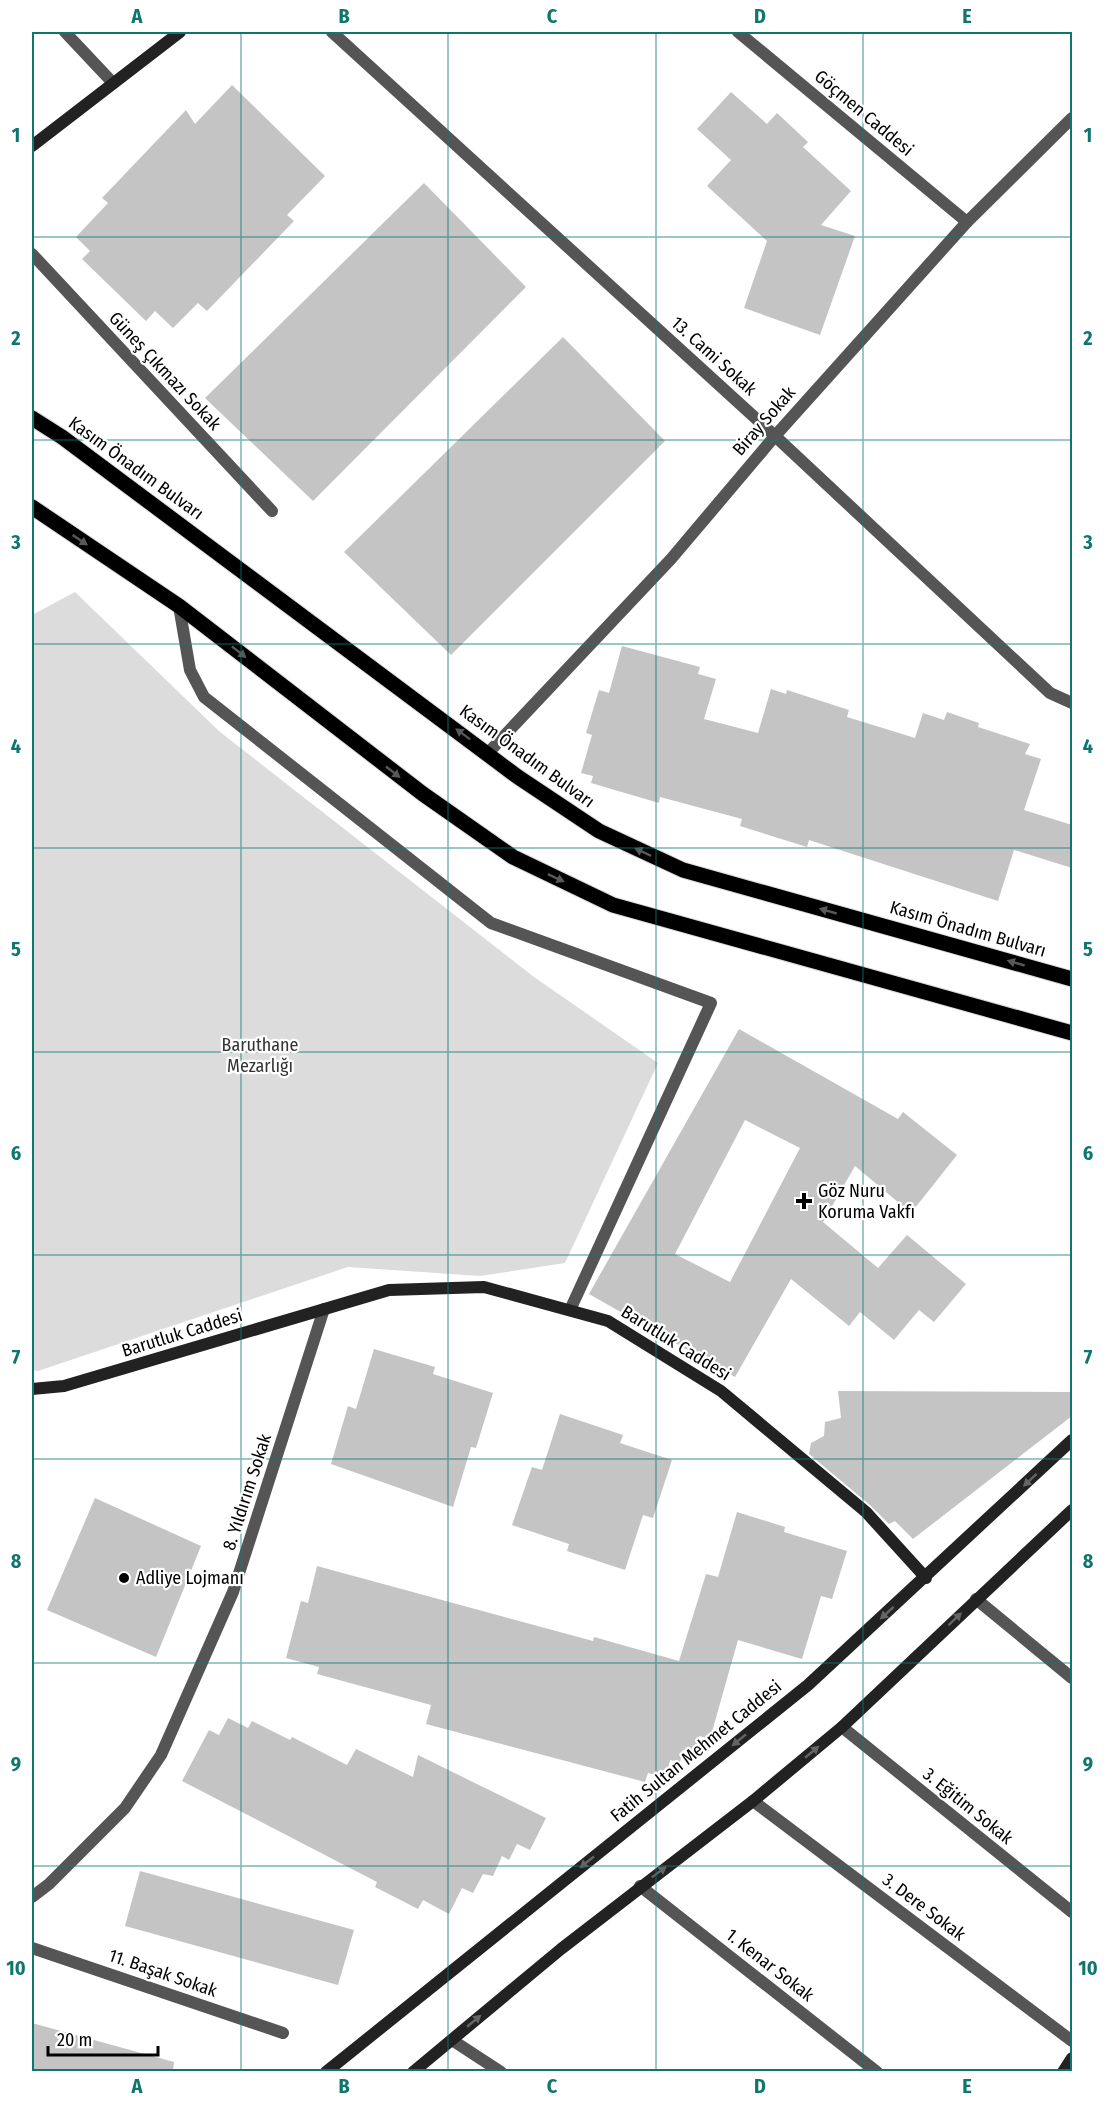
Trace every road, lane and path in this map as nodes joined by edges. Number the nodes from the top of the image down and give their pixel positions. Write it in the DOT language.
graph roads {
  1 [pos="65,32"];
  2 [pos="180,32"];
  3 [pos="332,32"];
  4 [pos="738,32"];
  5 [pos="113,83"];
  6 [pos="1072,118"];
  7 [pos="32,146"];
  8 [pos="967,222"];
  9 [pos="32,254"];
  10 [pos="32,418"];
  11 [pos="775,436"];
  12 [pos="32,507"];
  13 [pos="273,512"];
  14 [pos="179,606"];
  15 [pos="1050,693"];
  16 [pos="1072,696"];
  17 [pos="1072,703"];
  18 [pos="488,753"];
  19 [pos="1072,979"];
  20 [pos="1072,1033"];
  21 [pos="324,1309"];
  22 [pos="570,1310"];
  23 [pos="32,1389"];
  24 [pos="1072,1440"];
  25 [pos="1072,1510"];
  26 [pos="926,1578"];
  27 [pos="976,1599"];
  28 [pos="1072,1678"];
  29 [pos="842,1728"];
  30 [pos="753,1801"];
  31 [pos="640,1886"];
  32 [pos="32,1898"];
  33 [pos="1072,1912"];
  34 [pos="32,1948"];
  35 [pos="283,2033"];
  36 [pos="452,2040"];
  37 [pos="1072,2041"];
  38 [pos="1072,2058"];
  39 [pos="326,2072"];
  40 [pos="413,2072"];
  41 [pos="501,2072"];
  42 [pos="877,2072"];
  43 [pos="1063,2072"];
  1 -- 5 [label="street"];
  2 -- 5 [label="main road"];
  3 -- 11 [label="street, 13. Cami Sokak"];
  4 -- 8 [label="street, Göçmen Caddesi"];
  5 -- 7 [label="main road"];
  6 -- 8 [label="street, Biray Sokak"];
  8 -- 11 [label="street, Biray Sokak"];
  9 -- 13 [label="street, Güneş Çıkmazı Sokak"];
  18 -- 10 [label="main road, Kasım Önadım Bulvarı, one-way"];
  11 -- 15 [label="street, 13. Cami Sokak"];
  11 -- 18 [label="street, Biray Sokak"];
  12 -- 14 [label="main road, one-way"];
  14 -- 20 [label="main road, one-way"];
  14 -- 22 [label="street"];
  15 -- 16 [label="street"];
  15 -- 17 [label="street, 13. Cami Sokak"];
  19 -- 18 [label="main road, Kasım Önadım Bulvarı, one-way"];
  21 -- 22 [label="main road, Barutluk Caddesi"];
  21 -- 23 [label="main road, Barutluk Caddesi"];
  21 -- 32 [label="street, 8. Yıldırım Sokak"];
  22 -- 26 [label="main road, Barutluk Caddesi"];
  24 -- 26 [label="main road, Fatih Sultan Mehmet Caddesi, one-way"];
  25 -- 27 [label="main road"];
  26 -- 39 [label="main road, Fatih Sultan Mehmet Caddesi, one-way"];
  27 -- 28 [label="street"];
  29 -- 27 [label="main road, one-way"];
  30 -- 29 [label="main road, one-way"];
  29 -- 33 [label="street, 3. Eğitim Sokak"];
  31 -- 30 [label="main road, one-way"];
  30 -- 37 [label="street, 3. Dere Sokak"];
  36 -- 31 [label="main road, one-way"];
  31 -- 42 [label="street, 1. Kenar Sokak"];
  34 -- 35 [label="street, 11. Başak Sokak"];
  36 -- 40 [label="main road"];
  36 -- 41 [label="street"];
  38 -- 43 [label="main road"];
}
